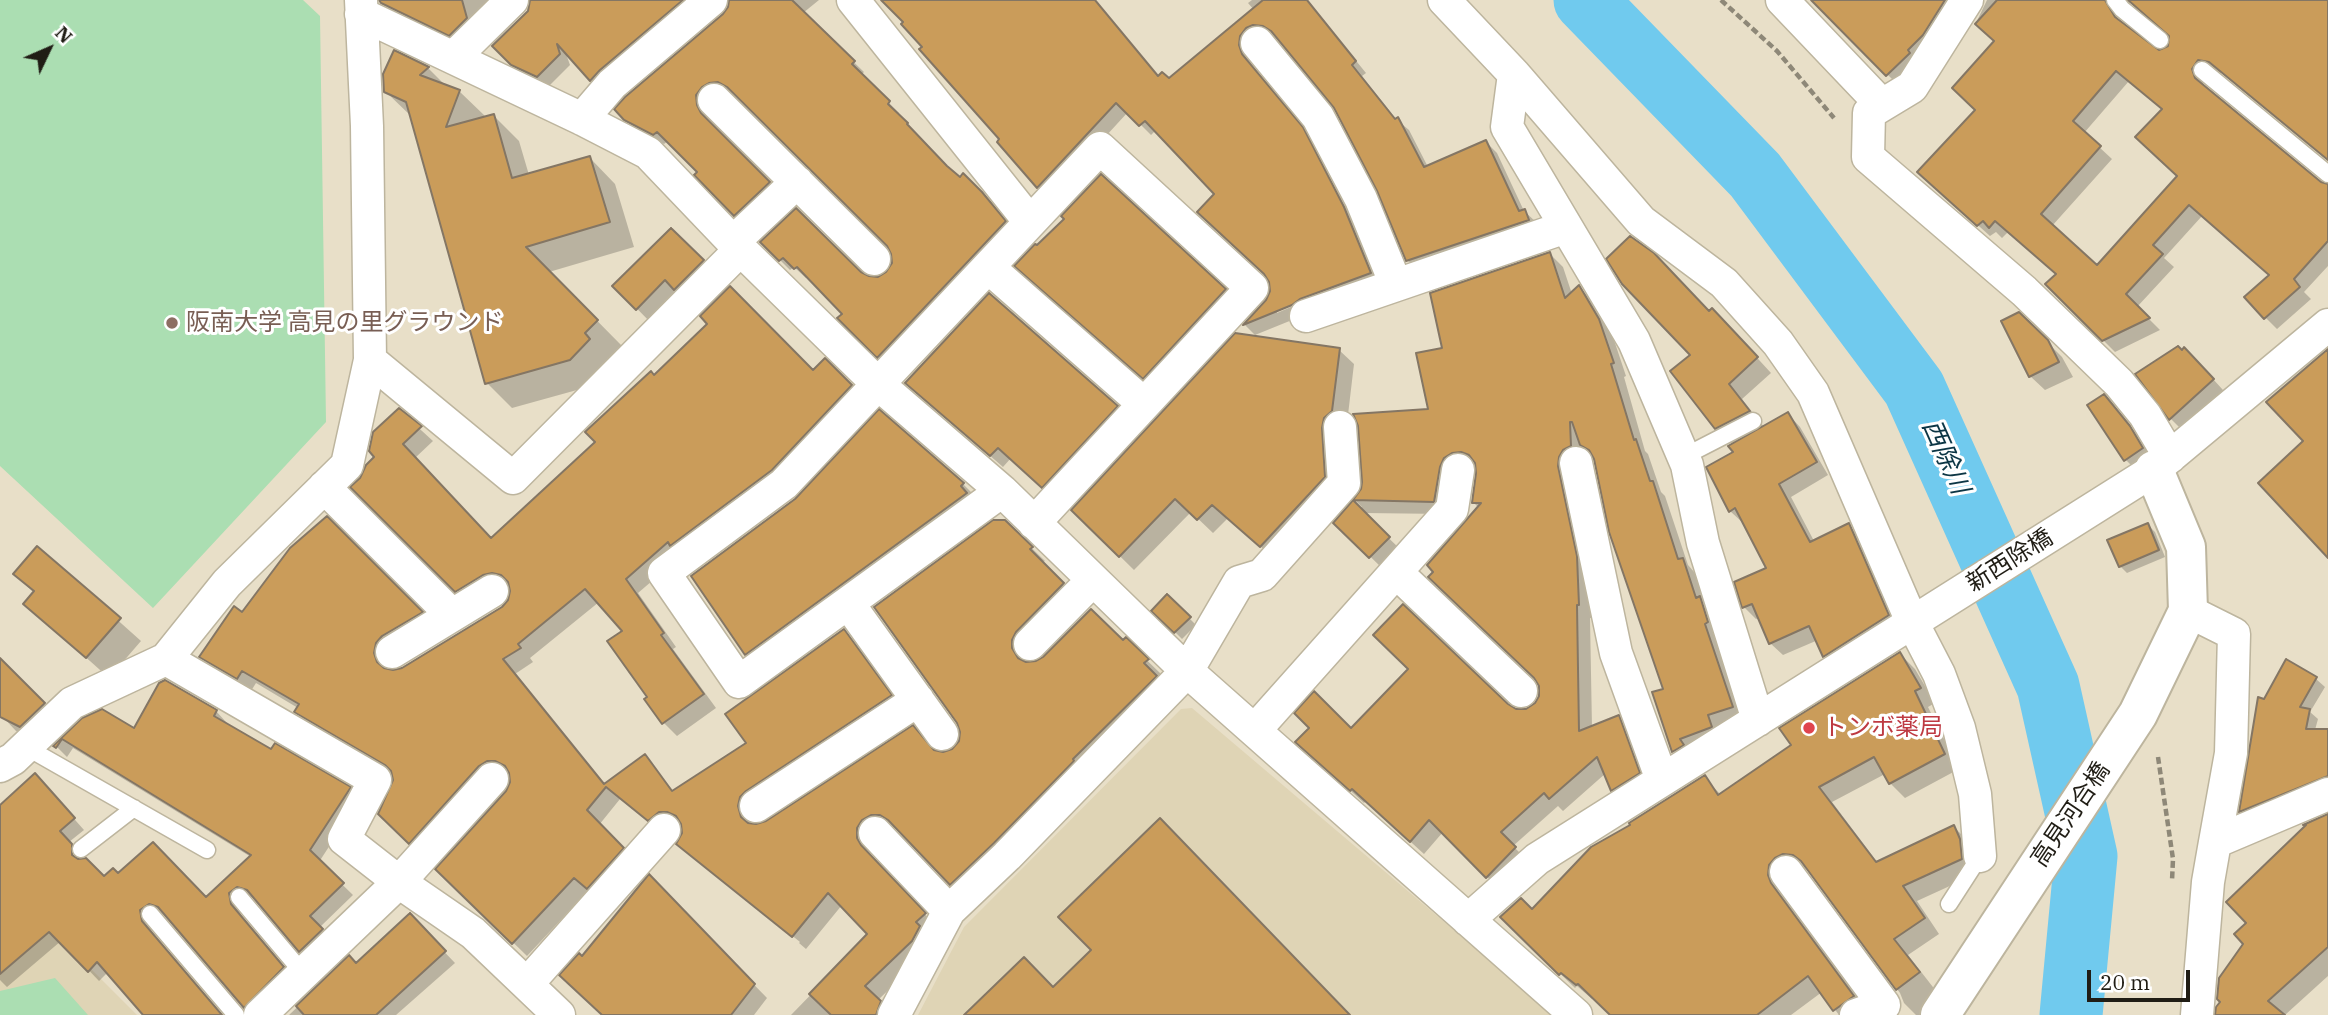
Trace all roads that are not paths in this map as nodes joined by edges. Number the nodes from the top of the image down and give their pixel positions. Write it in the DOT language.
graph roads {
  1 [pos="512,0"];
  2 [pos="711,0"];
  3 [pos="853,0"];
  4 [pos="1444,0"];
  5 [pos="1782,0"];
  6 [pos="1967,0"];
  7 [pos="2115,0"];
  8 [pos="361,7"];
  9 [pos="2161,40"];
  10 [pos="1257,43"];
  11 [pos="454,57"];
  12 [pos="2202,70"];
  13 [pos="1514,74"];
  14 [pos="715,100"];
  15 [pos="1882,105"];
  16 [pos="582,119"];
  17 [pos="2328,174"];
  18 [pos="797,182"];
  19 [pos="1030,222"];
  20 [pos="1566,227"];
  21 [pos="737,246"];
  22 [pos="874,259"];
  23 [pos="988,267"];
  24 [pos="1396,285"];
  25 [pos="1306,316"];
  26 [pos="2328,325"];
  27 [pos="370,360"];
  28 [pos="878,384"];
  29 [pos="1143,404"];
  30 [pos="1753,421"];
  31 [pos="1340,427"];
  32 [pos="1683,457"];
  33 [pos="1576,463"];
  34 [pos="2162,464"];
  35 [pos="1458,470"];
  36 [pos="324,487"];
  37 [pos="1002,491"];
  38 [pos="1034,523"];
  39 [pos="1396,572"];
  40 [pos="1093,580"];
  41 [pos="492,592"];
  42 [pos="848,603"];
  43 [pos="2189,611"];
  44 [pos="452,615"];
  45 [pos="1913,622"];
  46 [pos="1030,644"];
  47 [pos="392,652"];
  48 [pos="166,659"];
  49 [pos="1187,671"];
  50 [pos="1521,691"];
  51 [pos="918,700"];
  52 [pos="1758,720"];
  53 [pos="1255,730"];
  54 [pos="942,734"];
  55 [pos="26,747"];
  56 [pos="0,766"];
  57 [pos="492,779"];
  58 [pos="1662,780"];
  59 [pos="2328,794"];
  60 [pos="756,806"];
  61 [pos="134,808"];
  62 [pos="664,830"];
  63 [pos="875,833"];
  64 [pos="2215,842"];
  65 [pos="80,849"];
  66 [pos="207,850"];
  67 [pos="1980,856"];
  68 [pos="1786,872"];
  69 [pos="399,882"];
  70 [pos="239,897"];
  71 [pos="1949,904"];
  72 [pos="949,911"];
  73 [pos="149,914"];
  74 [pos="1468,920"];
  75 [pos="303,973"];
  76 [pos="527,984"];
  77 [pos="236,1015"];
  78 [pos="260,1015"];
  79 [pos="559,1015"];
  80 [pos="894,1015"];
  81 [pos="1576,1015"];
  82 [pos="1856,1015"];
  83 [pos="1940,1015"];
  84 [pos="2197,1015"];
  1 -- 11 [label="street"];
  2 -- 16 [label="street"];
  3 -- 19 [label="street"];
  4 -- 13 [label="street"];
  5 -- 15 [label="street"];
  6 -- 15 [label="street"];
  7 -- 9 [label="lane"];
  8 -- 11 [label="street"];
  8 -- 27 [label="street"];
  10 -- 24 [label="street"];
  11 -- 16 [label="street"];
  12 -- 17 [label="lane"];
  13 -- 20 [label="street"];
  13 -- 45 [label="street"];
  14 -- 18 [label="street"];
  15 -- 34 [label="street"];
  16 -- 21 [label="street"];
  18 -- 21 [label="street"];
  18 -- 22 [label="street"];
  19 -- 23 [label="street"];
  19 -- 29 [label="street"];
  20 -- 24 [label="street"];
  20 -- 32 [label="street"];
  21 -- 27 [label="street"];
  21 -- 28 [label="street"];
  23 -- 28 [label="street"];
  23 -- 29 [label="street"];
  24 -- 25 [label="street"];
  26 -- 34 [label="street, 新西除橋"];
  27 -- 36 [label="street"];
  28 -- 37 [label="street"];
  28 -- 42 [label="street"];
  29 -- 38 [label="street"];
  30 -- 32 [label="lane"];
  31 -- 49 [label="street"];
  32 -- 52 [label="street"];
  33 -- 58 [label="street"];
  34 -- 43 [label="street"];
  34 -- 45 [label="street, 新西除橋"];
  35 -- 39 [label="street"];
  36 -- 44 [label="street"];
  36 -- 48 [label="street"];
  37 -- 38 [label="street"];
  37 -- 42 [label="street"];
  38 -- 40 [label="street"];
  39 -- 50 [label="street"];
  39 -- 53 [label="street"];
  40 -- 46 [label="street"];
  40 -- 49 [label="street"];
  41 -- 44 [label="street"];
  42 -- 51 [label="street"];
  43 -- 64 [label="street"];
  43 -- 83 [label="street, 高見河合橋"];
  44 -- 47 [label="street"];
  45 -- 52 [label="street, 新西除橋"];
  45 -- 67 [label="street"];
  48 -- 55 [label="street"];
  48 -- 69 [label="street"];
  49 -- 53 [label="street"];
  49 -- 72 [label="street"];
  51 -- 54 [label="street"];
  51 -- 60 [label="street"];
  52 -- 58 [label="street, 新西除橋"];
  53 -- 74 [label="street"];
  55 -- 56 [label="street"];
  55 -- 61 [label="lane"];
  57 -- 69 [label="street"];
  58 -- 74 [label="street, 新西除橋"];
  59 -- 64 [label="street"];
  61 -- 65 [label="lane"];
  61 -- 66 [label="lane"];
  62 -- 76 [label="street"];
  63 -- 72 [label="street"];
  64 -- 84 [label="street"];
  67 -- 71 [label="lane"];
  68 -- 82 [label="street"];
  69 -- 75 [label="street"];
  69 -- 76 [label="street"];
  70 -- 75 [label="lane"];
  72 -- 80 [label="street"];
  73 -- 77 [label="lane"];
  74 -- 81 [label="street"];
  75 -- 78 [label="street"];
  76 -- 79 [label="street"];
}
